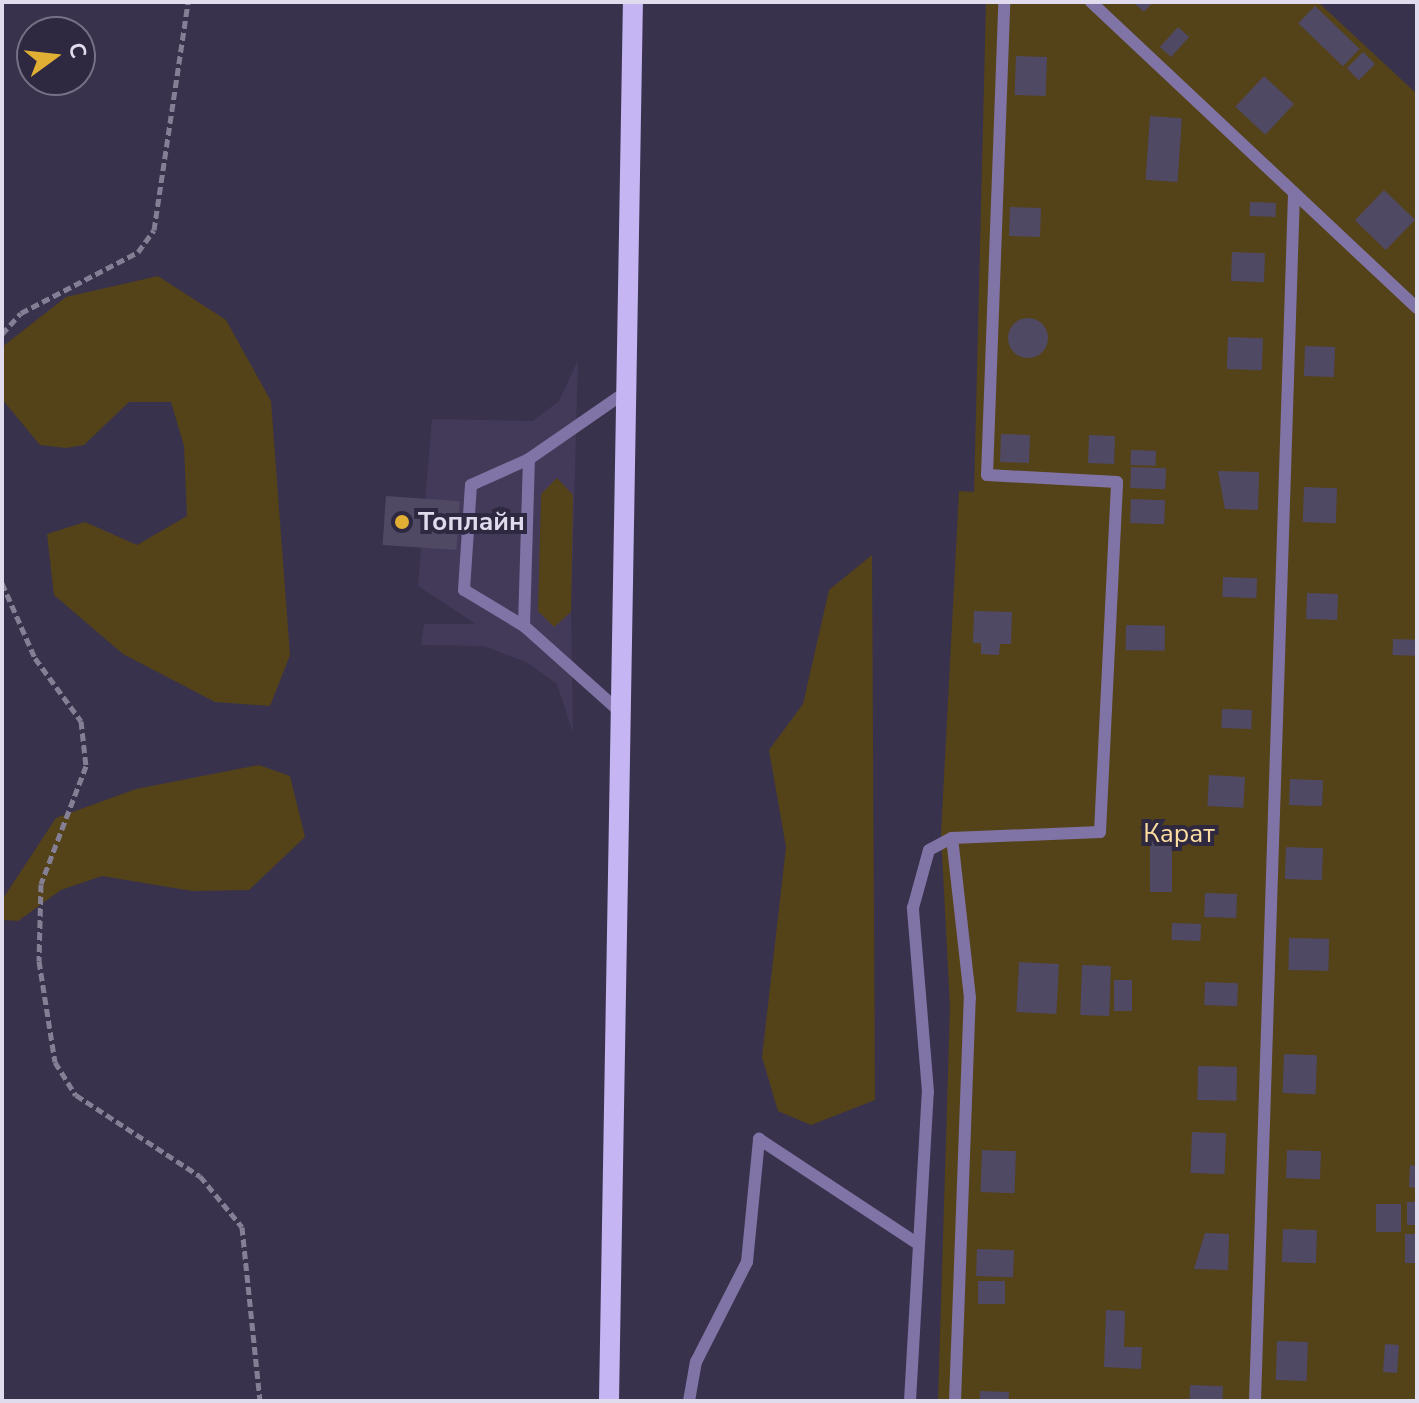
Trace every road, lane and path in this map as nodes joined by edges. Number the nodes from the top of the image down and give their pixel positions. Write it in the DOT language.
graph roads {
  1 [pos="188,2"];
  2 [pos="633,2"];
  3 [pos="1004,2"];
  4 [pos="1091,2"];
  5 [pos="1294,193"];
  6 [pos="1417,308"];
  7 [pos="2,334"];
  8 [pos="623,394"];
  9 [pos="529,459"];
  10 [pos="2,583"];
  11 [pos="524,626"];
  12 [pos="618,710"];
  13 [pos="952,838"];
  14 [pos="915,1242"];
  15 [pos="260,1401"];
  16 [pos="609,1401"];
  17 [pos="689,1401"];
  18 [pos="910,1401"];
  19 [pos="955,1401"];
  20 [pos="1255,1401"];
  1 -- 7 [label="path"];
  2 -- 8 [label="main road"];
  3 -- 13 [label="lane"];
  4 -- 5 [label="lane"];
  5 -- 6 [label="lane"];
  5 -- 20 [label="lane"];
  8 -- 9 [label="lane"];
  8 -- 12 [label="main road"];
  9 -- 11 [label="lane"];
  9 -- 11 [label="lane"];
  10 -- 15 [label="path"];
  11 -- 12 [label="lane"];
  12 -- 16 [label="main road"];
  13 -- 14 [label="lane"];
  13 -- 19 [label="lane"];
  14 -- 17 [label="lane"];
  14 -- 18 [label="lane"];
}
